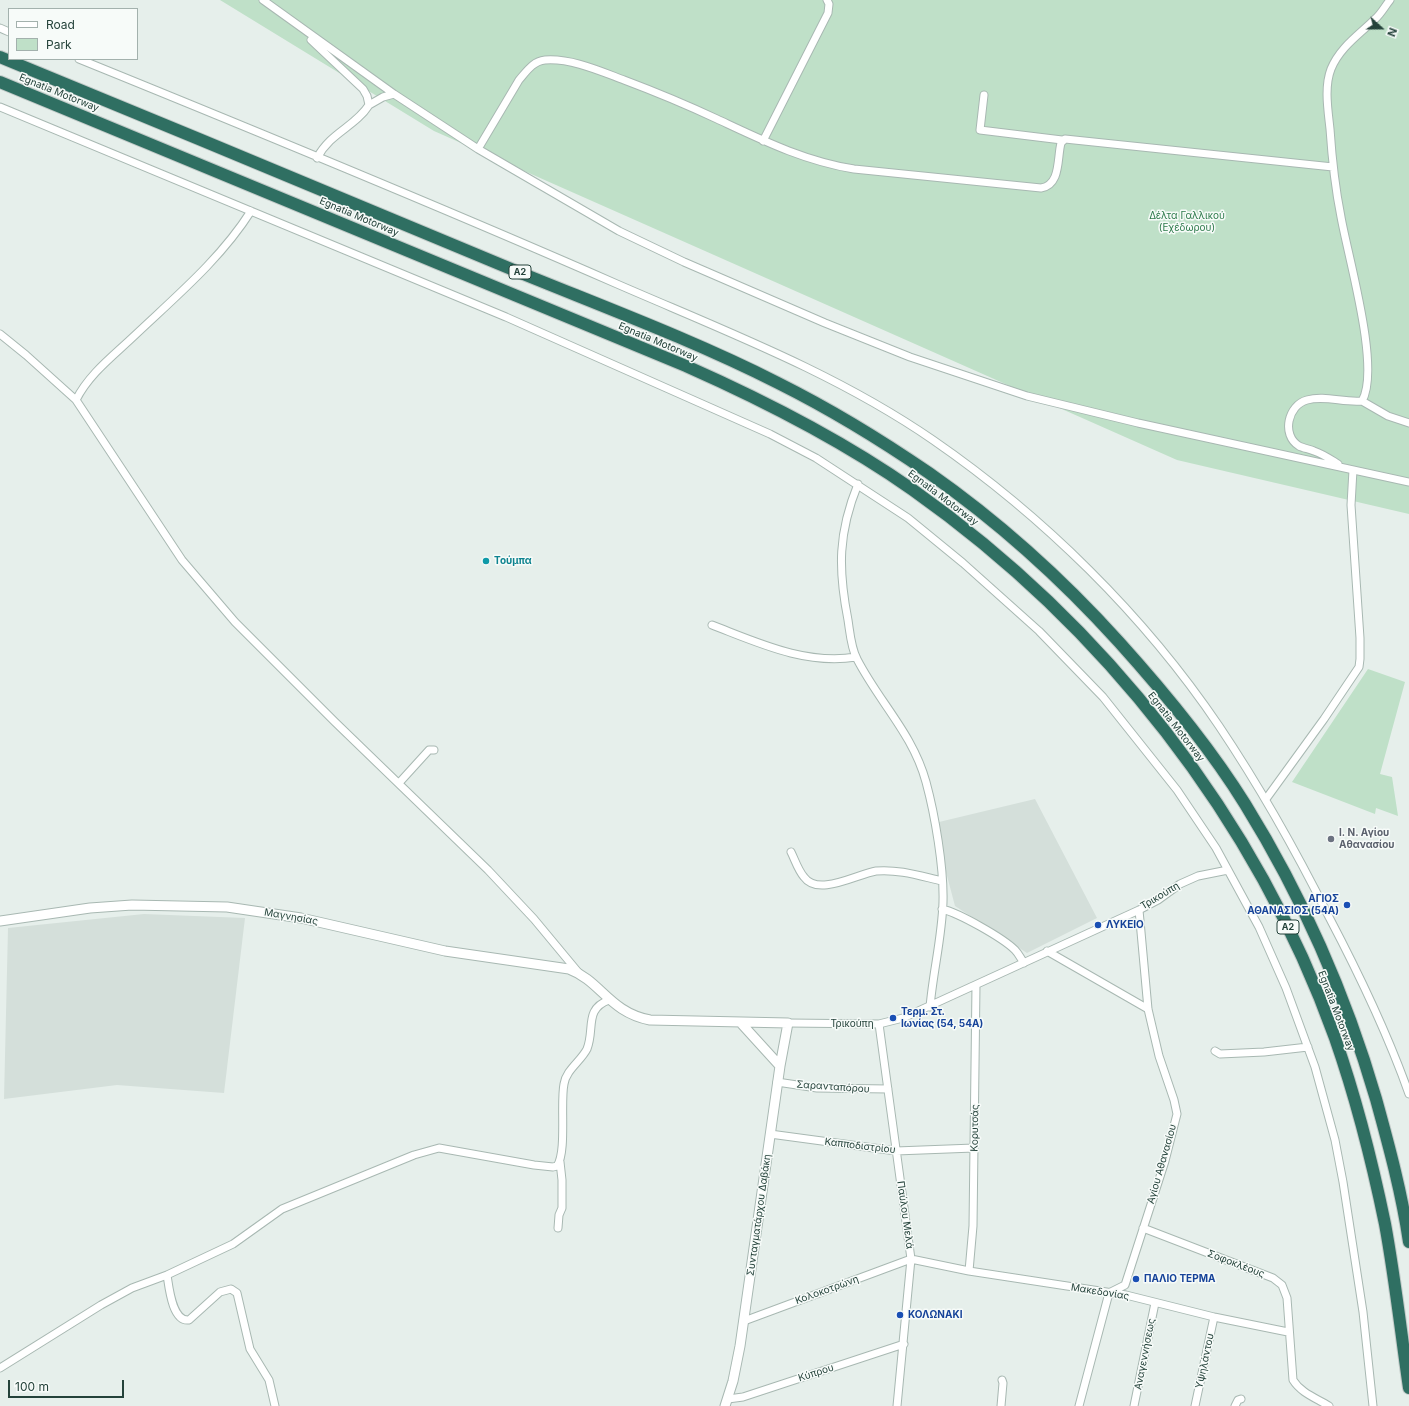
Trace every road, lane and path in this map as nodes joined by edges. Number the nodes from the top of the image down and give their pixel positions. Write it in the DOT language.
graph roads {
  1 [pos="263,0"];
  2 [pos="827,0"];
  3 [pos="1390,0"];
  4 [pos="290,20"];
  5 [pos="0,58"];
  6 [pos="81,60"];
  7 [pos="0,82"];
  8 [pos="394,94"];
  9 [pos="984,95"];
  10 [pos="369,105"];
  11 [pos="0,107"];
  12 [pos="1062,140"];
  13 [pos="763,141"];
  14 [pos="478,149"];
  15 [pos="317,158"];
  16 [pos="1333,167"];
  17 [pos="251,211"];
  18 [pos="0,334"];
  19 [pos="76,400"];
  20 [pos="1362,401"];
  21 [pos="1409,422"];
  22 [pos="1342,467"];
  23 [pos="1353,470"];
  24 [pos="1409,482"];
  25 [pos="858,484"];
  26 [pos="712,625"];
  27 [pos="856,657"];
  28 [pos="434,750"];
  29 [pos="399,783"];
  30 [pos="1266,799"];
  31 [pos="791,852"];
  32 [pos="1228,870"];
  33 [pos="942,882"];
  34 [pos="942,909"];
  35 [pos="1139,910"];
  36 [pos="0,921"];
  37 [pos="1046,951"];
  38 [pos="1024,963"];
  39 [pos="578,972"];
  40 [pos="976,985"];
  41 [pos="609,1000"];
  42 [pos="930,1007"];
  43 [pos="1148,1009"];
  44 [pos="740,1022"];
  45 [pos="788,1023"];
  46 [pos="879,1024"];
  47 [pos="1308,1047"];
  48 [pos="1215,1051"];
  49 [pos="780,1066"];
  50 [pos="777,1082"];
  51 [pos="888,1089"];
  52 [pos="1409,1094"];
  53 [pos="770,1134"];
  54 [pos="974,1148"];
  55 [pos="896,1151"];
  56 [pos="560,1162"];
  57 [pos="558,1228"];
  58 [pos="1143,1228"];
  59 [pos="1409,1242"];
  60 [pos="911,1259"];
  61 [pos="969,1271"];
  62 [pos="167,1275"];
  63 [pos="1125,1285"];
  64 [pos="1109,1293"];
  65 [pos="1126,1295"];
  66 [pos="1155,1303"];
  67 [pos="1214,1316"];
  68 [pos="744,1321"];
  69 [pos="1288,1332"];
  70 [pos="904,1344"];
  71 [pos="0,1368"];
  72 [pos="1002,1380"];
  73 [pos="1409,1388"];
  74 [pos="1241,1399"];
  75 [pos="727,1402"];
  76 [pos="275,1406"];
  77 [pos="897,1406"];
  78 [pos="1001,1406"];
  79 [pos="1079,1406"];
  80 [pos="1134,1406"];
  81 [pos="1195,1406"];
  82 [pos="1235,1406"];
  83 [pos="1329,1406"];
  84 [pos="1373,1406"];
  1 -- 4 [label="street"];
  2 -- 13 [label="street"];
  3 -- 16 [label="street"];
  4 -- 8 [label="street"];
  4 -- 10 [label="street"];
  5 -- 59 [label="highway, Egnatia Motorway / Α2"];
  6 -- 15 [label="street"];
  7 -- 73 [label="highway, Egnatia Motorway / Α2"];
  8 -- 10 [label="street"];
  8 -- 14 [label="street"];
  9 -- 12 [label="street"];
  10 -- 15 [label="street"];
  11 -- 17 [label="street"];
  12 -- 13 [label="street"];
  12 -- 16 [label="street"];
  13 -- 14 [label="street"];
  14 -- 22 [label="street"];
  15 -- 30 [label="street"];
  16 -- 20 [label="street"];
  17 -- 19 [label="street"];
  17 -- 25 [label="street"];
  18 -- 19 [label="street"];
  19 -- 29 [label="street"];
  20 -- 21 [label="street"];
  20 -- 22 [label="street"];
  22 -- 23 [label="street"];
  23 -- 24 [label="street"];
  23 -- 30 [label="street"];
  25 -- 27 [label="street"];
  25 -- 32 [label="street"];
  26 -- 27 [label="street"];
  27 -- 33 [label="street"];
  28 -- 29 [label="street"];
  29 -- 39 [label="street"];
  30 -- 52 [label="street"];
  31 -- 33 [label="street"];
  32 -- 35 [label="street, Τρικούπη"];
  32 -- 47 [label="street"];
  33 -- 34 [label="street"];
  34 -- 38 [label="street"];
  34 -- 42 [label="street"];
  35 -- 37 [label="street, Τρικούπη"];
  35 -- 43 [label="street, Αγίου Αθανασίου"];
  36 -- 39 [label="street, Μαγνησίας"];
  37 -- 38 [label="street, Τρικούπη"];
  37 -- 43 [label="street"];
  38 -- 40 [label="street, Τρικούπη"];
  39 -- 41 [label="street, Τρικούπη"];
  40 -- 42 [label="street, Τρικούπη"];
  40 -- 54 [label="street, Κορυτσάς"];
  41 -- 44 [label="street, Τρικούπη"];
  41 -- 56 [label="street"];
  42 -- 46 [label="street, Τρικούπη"];
  43 -- 58 [label="street, Αγίου Αθανασίου"];
  44 -- 45 [label="street, Τρικούπη"];
  44 -- 49 [label="street"];
  45 -- 46 [label="street, Τρικούπη"];
  45 -- 49 [label="street, Συνταγματάρχου Δαβάκη"];
  46 -- 51 [label="street, Παύλου Μελά"];
  47 -- 48 [label="street"];
  47 -- 84 [label="street"];
  49 -- 50 [label="street, Συνταγματάρχου Δαβάκη"];
  50 -- 51 [label="street, Σαρανταπόρου"];
  50 -- 53 [label="street, Συνταγματάρχου Δαβάκη"];
  51 -- 55 [label="street, Παύλου Μελά"];
  53 -- 55 [label="street, Καπποδιστρίου"];
  53 -- 68 [label="street, Συνταγματάρχου Δαβάκη"];
  54 -- 55 [label="street, Καπποδιστρίου"];
  54 -- 61 [label="street, Κορυτσάς"];
  55 -- 60 [label="street, Παύλου Μελά"];
  56 -- 57 [label="street"];
  56 -- 62 [label="street"];
  58 -- 63 [label="street, Αγίου Αθανασίου"];
  58 -- 69 [label="street, Σοφοκλέους"];
  60 -- 61 [label="street, Μακεδονίας"];
  60 -- 68 [label="street, Κολοκοτρώνη"];
  60 -- 70 [label="street, Παύλου Μελά"];
  61 -- 64 [label="street, Μακεδονίας"];
  62 -- 71 [label="street"];
  62 -- 76 [label="street"];
  63 -- 64 [label="street"];
  63 -- 65 [label="street"];
  64 -- 65 [label="street, Μακεδονίας"];
  64 -- 79 [label="street"];
  65 -- 66 [label="street, Μακεδονίας"];
  66 -- 67 [label="street, Μακεδονίας"];
  66 -- 80 [label="street, Αναγεννήσεως"];
  67 -- 69 [label="street, Μακεδονίας"];
  67 -- 81 [label="street, Υψηλάντου"];
  68 -- 75 [label="street, Συνταγματάρχου Δαβάκη"];
  69 -- 83 [label="street, Σοφοκλέους"];
  70 -- 75 [label="street, Κύπρου"];
  70 -- 77 [label="street, Παύλου Μελά"];
  72 -- 78 [label="street"];
  74 -- 82 [label="street"];
}
